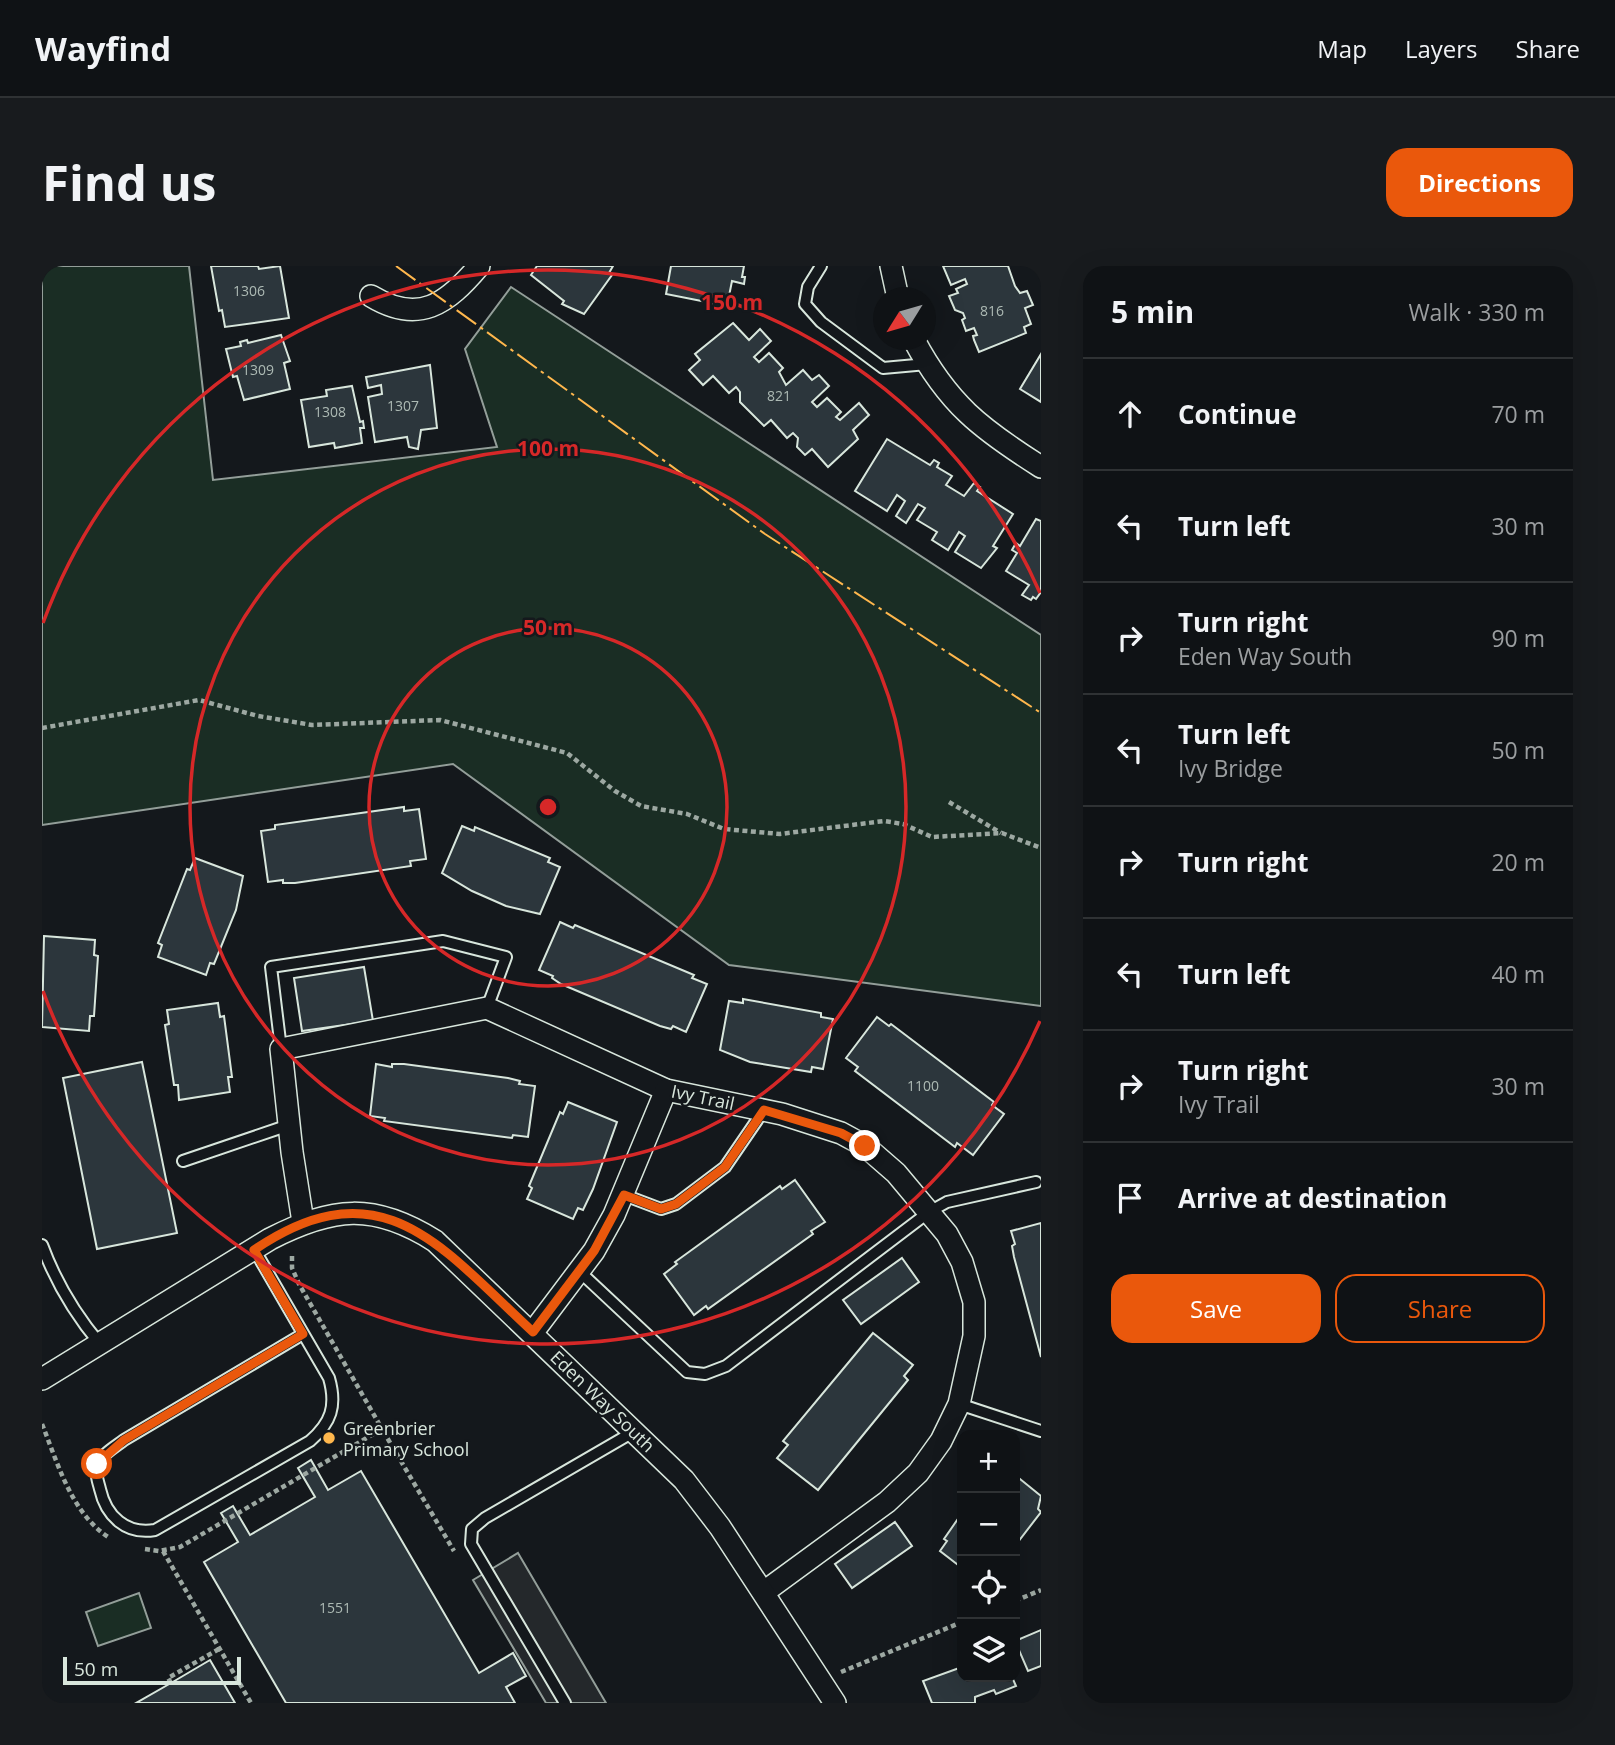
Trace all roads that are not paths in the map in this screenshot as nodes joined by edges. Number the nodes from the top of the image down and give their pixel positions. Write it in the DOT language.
graph roads {
  1 [pos="479,266"];
  2 [pos="821,266"];
  3 [pos="891,266"];
  4 [pos="896,287"];
  5 [pos="371,296"];
  6 [pos="919,350"];
  7 [pos="927,364"];
  8 [pos="1041,467"];
  9 [pos="487,1008"];
  10 [pos="281,1049"];
  11 [pos="666,1090"];
  12 [pos="764,1110"];
  13 [pos="289,1125"];
  14 [pos="183,1161"];
  15 [pos="1036,1182"];
  16 [pos="624,1195"];
  17 [pos="929,1212"];
  18 [pos="303,1222"];
  19 [pos="42,1245"];
  20 [pos="254,1250"];
  21 [pos="579,1271"];
  22 [pos="533,1332"];
  23 [pos="303,1334"];
  24 [pos="100,1345"];
  25 [pos="42,1379"];
  26 [pos="959,1404"];
  27 [pos="1041,1431"];
  28 [pos="635,1432"];
  29 [pos="764,1592"];
  30 [pos="565,1703"];
  31 [pos="835,1703"];
  1 -- 5 [label="street"];
  2 -- 7 [label="lane"];
  3 -- 4 [label="street"];
  6 -- 7 [label="street"];
  7 -- 8 [label="street"];
  9 -- 10 [label="street"];
  9 -- 10 [label="lane"];
  9 -- 11 [label="street, Ivy Trail"];
  10 -- 13 [label="street"];
  11 -- 12 [label="street, Ivy Trail"];
  11 -- 16 [label="street"];
  12 -- 16 [label="lane"];
  12 -- 17 [label="street, Ivy Trail"];
  13 -- 14 [label="lane"];
  13 -- 18 [label="street"];
  15 -- 17 [label="lane"];
  16 -- 21 [label="street"];
  17 -- 21 [label="lane"];
  17 -- 26 [label="street, Ivy Trail"];
  18 -- 20 [label="street, Eden Way South"];
  18 -- 22 [label="street, Eden Way South"];
  19 -- 24 [label="lane"];
  20 -- 23 [label="lane"];
  20 -- 24 [label="street, Eden Way South"];
  21 -- 22 [label="street"];
  22 -- 28 [label="street, Eden Way South"];
  23 -- 23 [label="lane"];
  24 -- 25 [label="street, Eden Way South"];
  26 -- 27 [label="lane"];
  26 -- 29 [label="street, Ivy Trail"];
  28 -- 29 [label="street, Eden Way South"];
  28 -- 30 [label="lane"];
  29 -- 31 [label="street, Eden Way South"];
}
